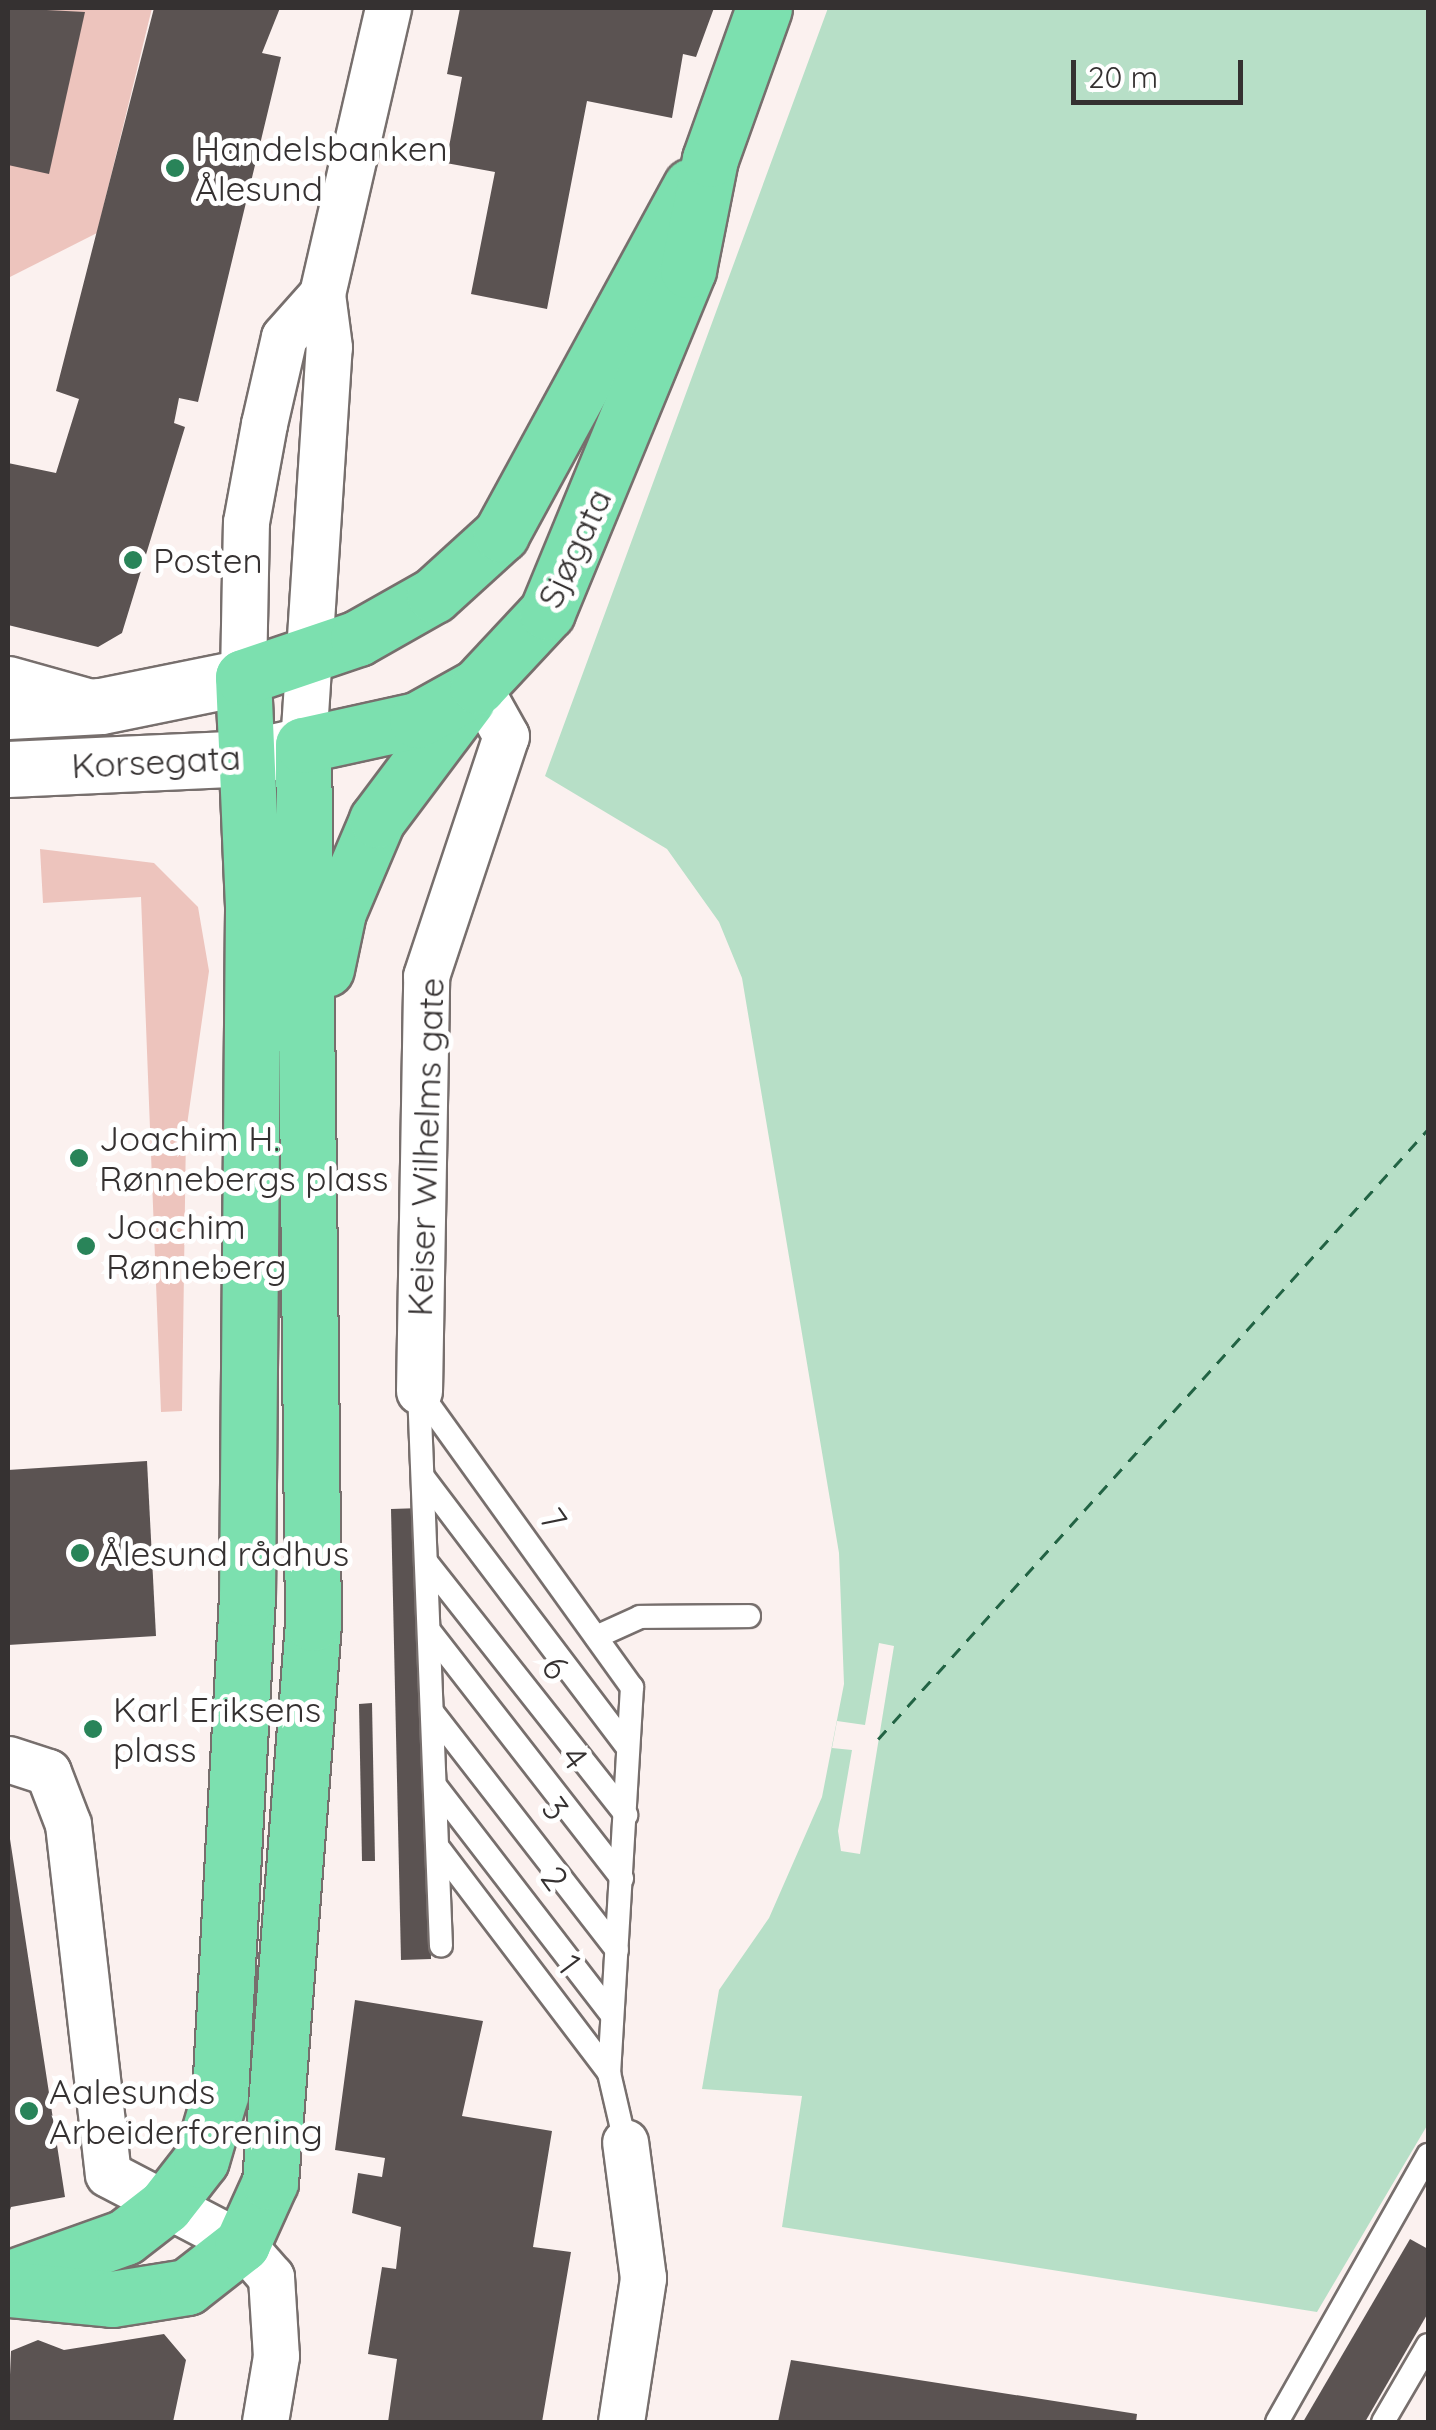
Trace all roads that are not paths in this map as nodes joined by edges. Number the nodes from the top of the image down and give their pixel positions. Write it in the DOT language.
graph roads {
  1 [pos="388,8"];
  2 [pos="764,8"];
  3 [pos="710,158"];
  4 [pos="322,294"];
  5 [pos="304,656"];
  6 [pos="243,676"];
  7 [pos="8,679"];
  8 [pos="478,686"];
  9 [pos="101,706"];
  10 [pos="8,711"];
  11 [pos="303,745"];
  12 [pos="246,758"];
  13 [pos="8,769"];
  14 [pos="314,1036"];
  15 [pos="420,1391"];
  16 [pos="423,1477"];
  17 [pos="428,1564"];
  18 [pos="748,1616"];
  19 [pos="431,1633"];
  20 [pos="596,1637"];
  21 [pos="434,1712"];
  22 [pos="628,1748"];
  23 [pos="8,1759"];
  24 [pos="438,1788"];
  25 [pos="626,1815"];
  26 [pos="440,1850"];
  27 [pos="622,1878"];
  28 [pos="442,1946"];
  29 [pos="617,1950"];
  30 [pos="611,2014"];
  31 [pos="609,2073"];
  32 [pos="625,2142"];
  33 [pos="1428,2155"];
  34 [pos="165,2206"];
  35 [pos="242,2244"];
  36 [pos="8,2279"];
  37 [pos="8,2290"];
  38 [pos="1428,2345"];
  39 [pos="265,2422"];
  40 [pos="621,2422"];
  41 [pos="1278,2422"];
  42 [pos="1383,2422"];
  1 -- 4 [label="street"];
  2 -- 3 [label="highway, Sjøgata"];
  3 -- 5 [label="highway, Sjøgata"];
  3 -- 8 [label="highway, Sjøgata"];
  4 -- 5 [label="street"];
  4 -- 6 [label="street"];
  5 -- 6 [label="highway, Sjøgata"];
  5 -- 11 [label="street"];
  6 -- 9 [label="street, Korsegata"];
  6 -- 12 [label="highway"];
  7 -- 9 [label="street, Korsegata"];
  8 -- 11 [label="highway, Sjøgata"];
  8 -- 14 [label="highway"];
  8 -- 15 [label="street, Keiser Wilhelms gate"];
  9 -- 10 [label="street, Korsegata"];
  11 -- 12 [label="street, Korsegata"];
  11 -- 14 [label="highway"];
  12 -- 13 [label="street, Korsegata"];
  12 -- 34 [label="highway"];
  14 -- 35 [label="highway"];
  15 -- 16 [label="lane"];
  15 -- 20 [label="lane, 7"];
  16 -- 17 [label="lane"];
  16 -- 22 [label="lane"];
  17 -- 19 [label="lane"];
  17 -- 25 [label="lane, 6"];
  18 -- 20 [label="lane"];
  19 -- 21 [label="lane"];
  19 -- 27 [label="lane, 4"];
  20 -- 22 [label="lane, 7"];
  21 -- 24 [label="lane"];
  21 -- 29 [label="lane, 3"];
  22 -- 25 [label="lane"];
  23 -- 34 [label="street"];
  24 -- 26 [label="lane"];
  24 -- 30 [label="lane, 2"];
  25 -- 27 [label="lane"];
  26 -- 28 [label="lane"];
  26 -- 31 [label="lane, 1"];
  27 -- 29 [label="lane"];
  29 -- 30 [label="lane"];
  30 -- 31 [label="lane"];
  31 -- 32 [label="lane"];
  32 -- 40 [label="street"];
  33 -- 41 [label="lane"];
  34 -- 35 [label="street"];
  34 -- 36 [label="highway"];
  35 -- 37 [label="highway"];
  35 -- 39 [label="street"];
  38 -- 42 [label="lane"];
}
